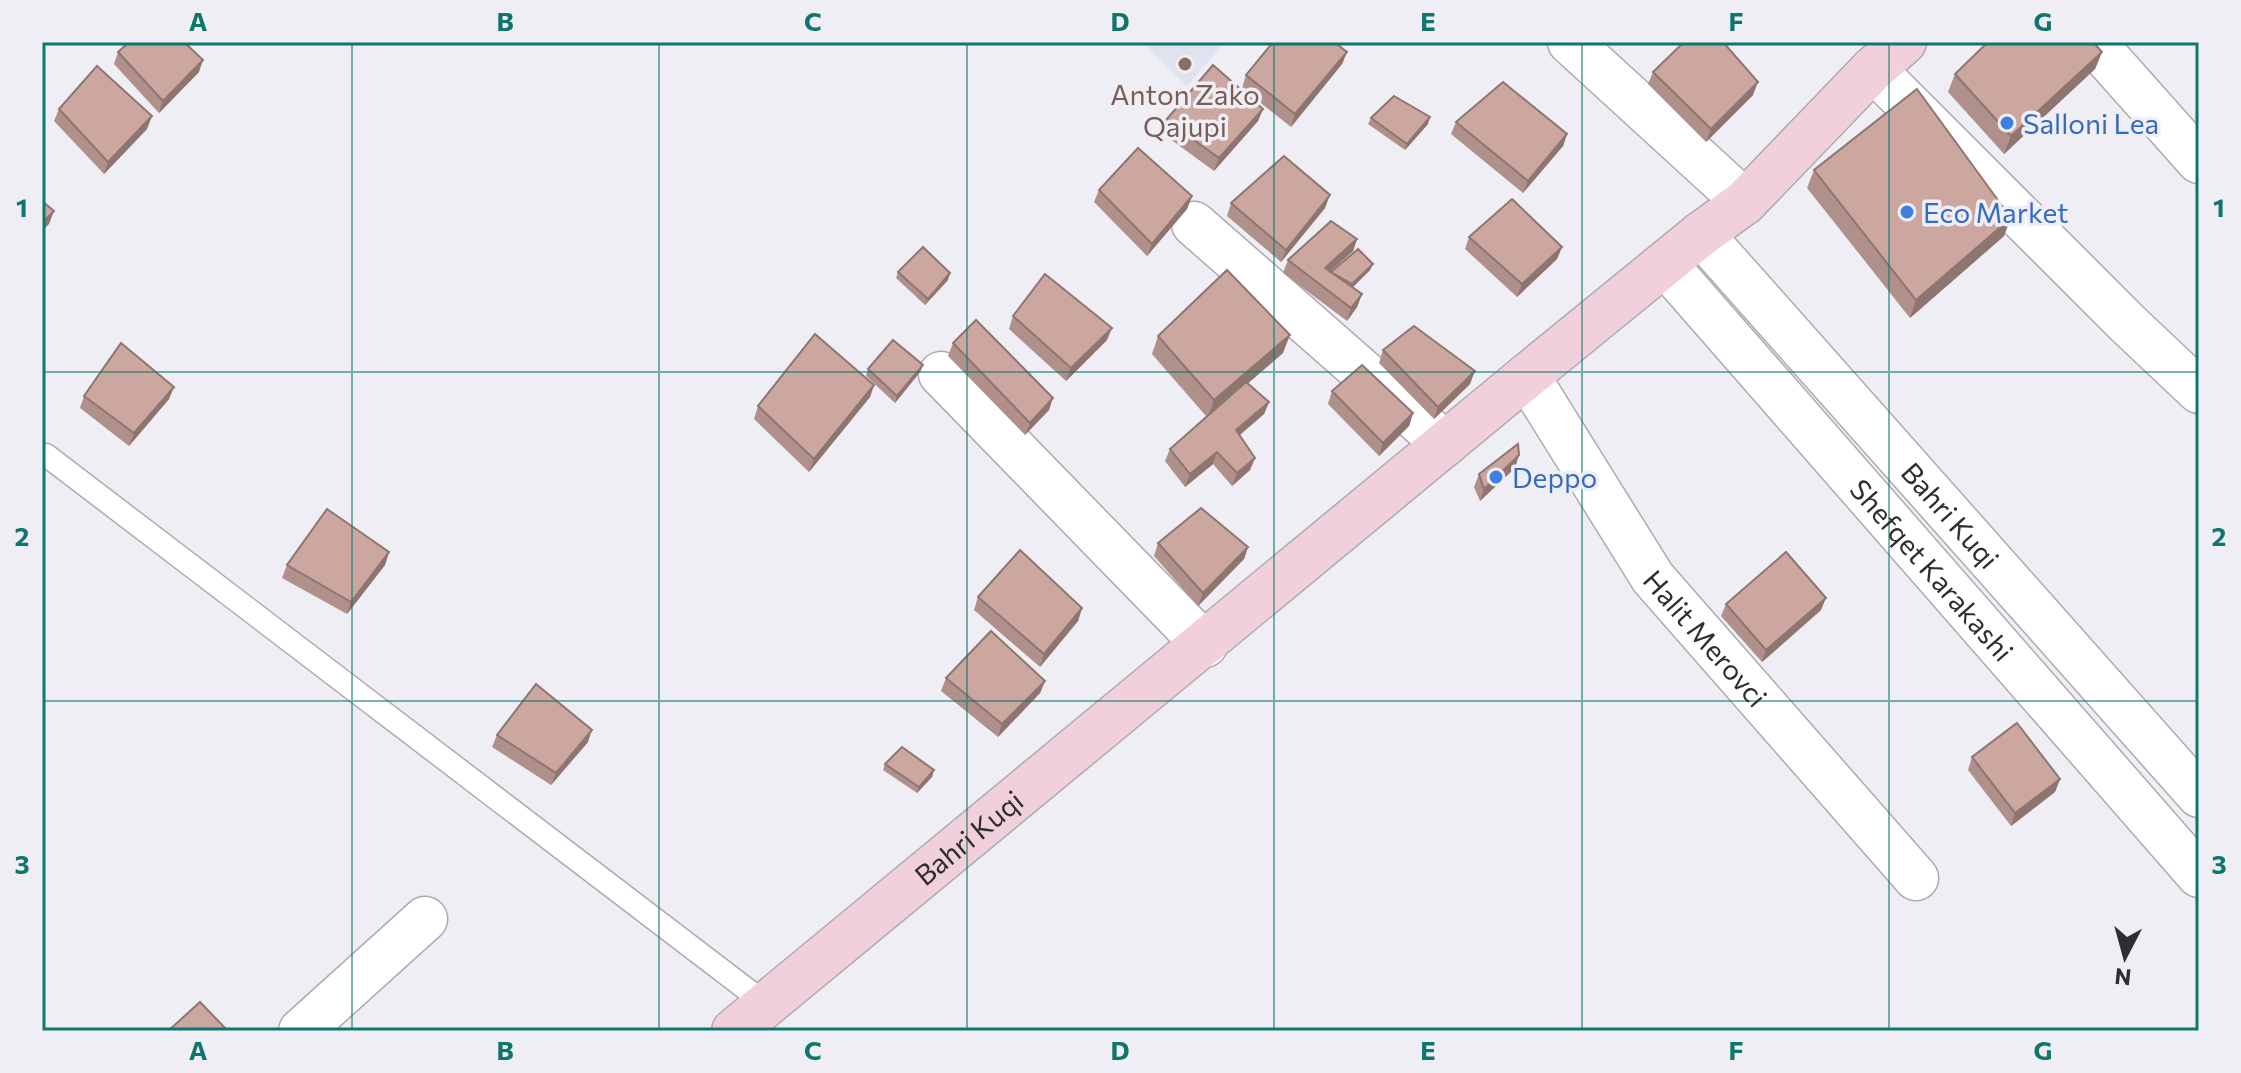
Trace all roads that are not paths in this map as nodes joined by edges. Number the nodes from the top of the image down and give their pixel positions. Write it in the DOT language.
graph roads {
  1 [pos="1570,42"];
  2 [pos="2093,42"];
  3 [pos="1888,56"];
  4 [pos="2199,161"];
  5 [pos="1745,202"];
  6 [pos="1194,224"];
  7 [pos="1701,234"];
  8 [pos="1665,264"];
  9 [pos="941,374"];
  10 [pos="1527,376"];
  11 [pos="2199,391"];
  12 [pos="1445,444"];
  13 [pos="46,455"];
  14 [pos="1205,645"];
  15 [pos="2199,795"];
  16 [pos="2199,875"];
  17 [pos="1916,878"];
  18 [pos="425,919"];
  19 [pos="750,1018"];
  20 [pos="301,1031"];
  1 -- 5 [label="street"];
  2 -- 4 [label="street"];
  3 -- 5 [label="street, Bahri Kuqi"];
  3 -- 11 [label="street"];
  5 -- 7 [label="street, Bahri Kuqi"];
  6 -- 12 [label="street"];
  7 -- 8 [label="street, Bahri Kuqi"];
  7 -- 15 [label="street, Bahri Kuqi"];
  8 -- 10 [label="street, Bahri Kuqi"];
  8 -- 16 [label="street, Shefqet Karakashi"];
  9 -- 14 [label="street"];
  10 -- 12 [label="street, Bahri Kuqi"];
  10 -- 17 [label="street, Halit Merovci"];
  12 -- 14 [label="street, Bahri Kuqi"];
  13 -- 19 [label="lane"];
  14 -- 19 [label="street, Bahri Kuqi"];
  18 -- 20 [label="street"];
}
